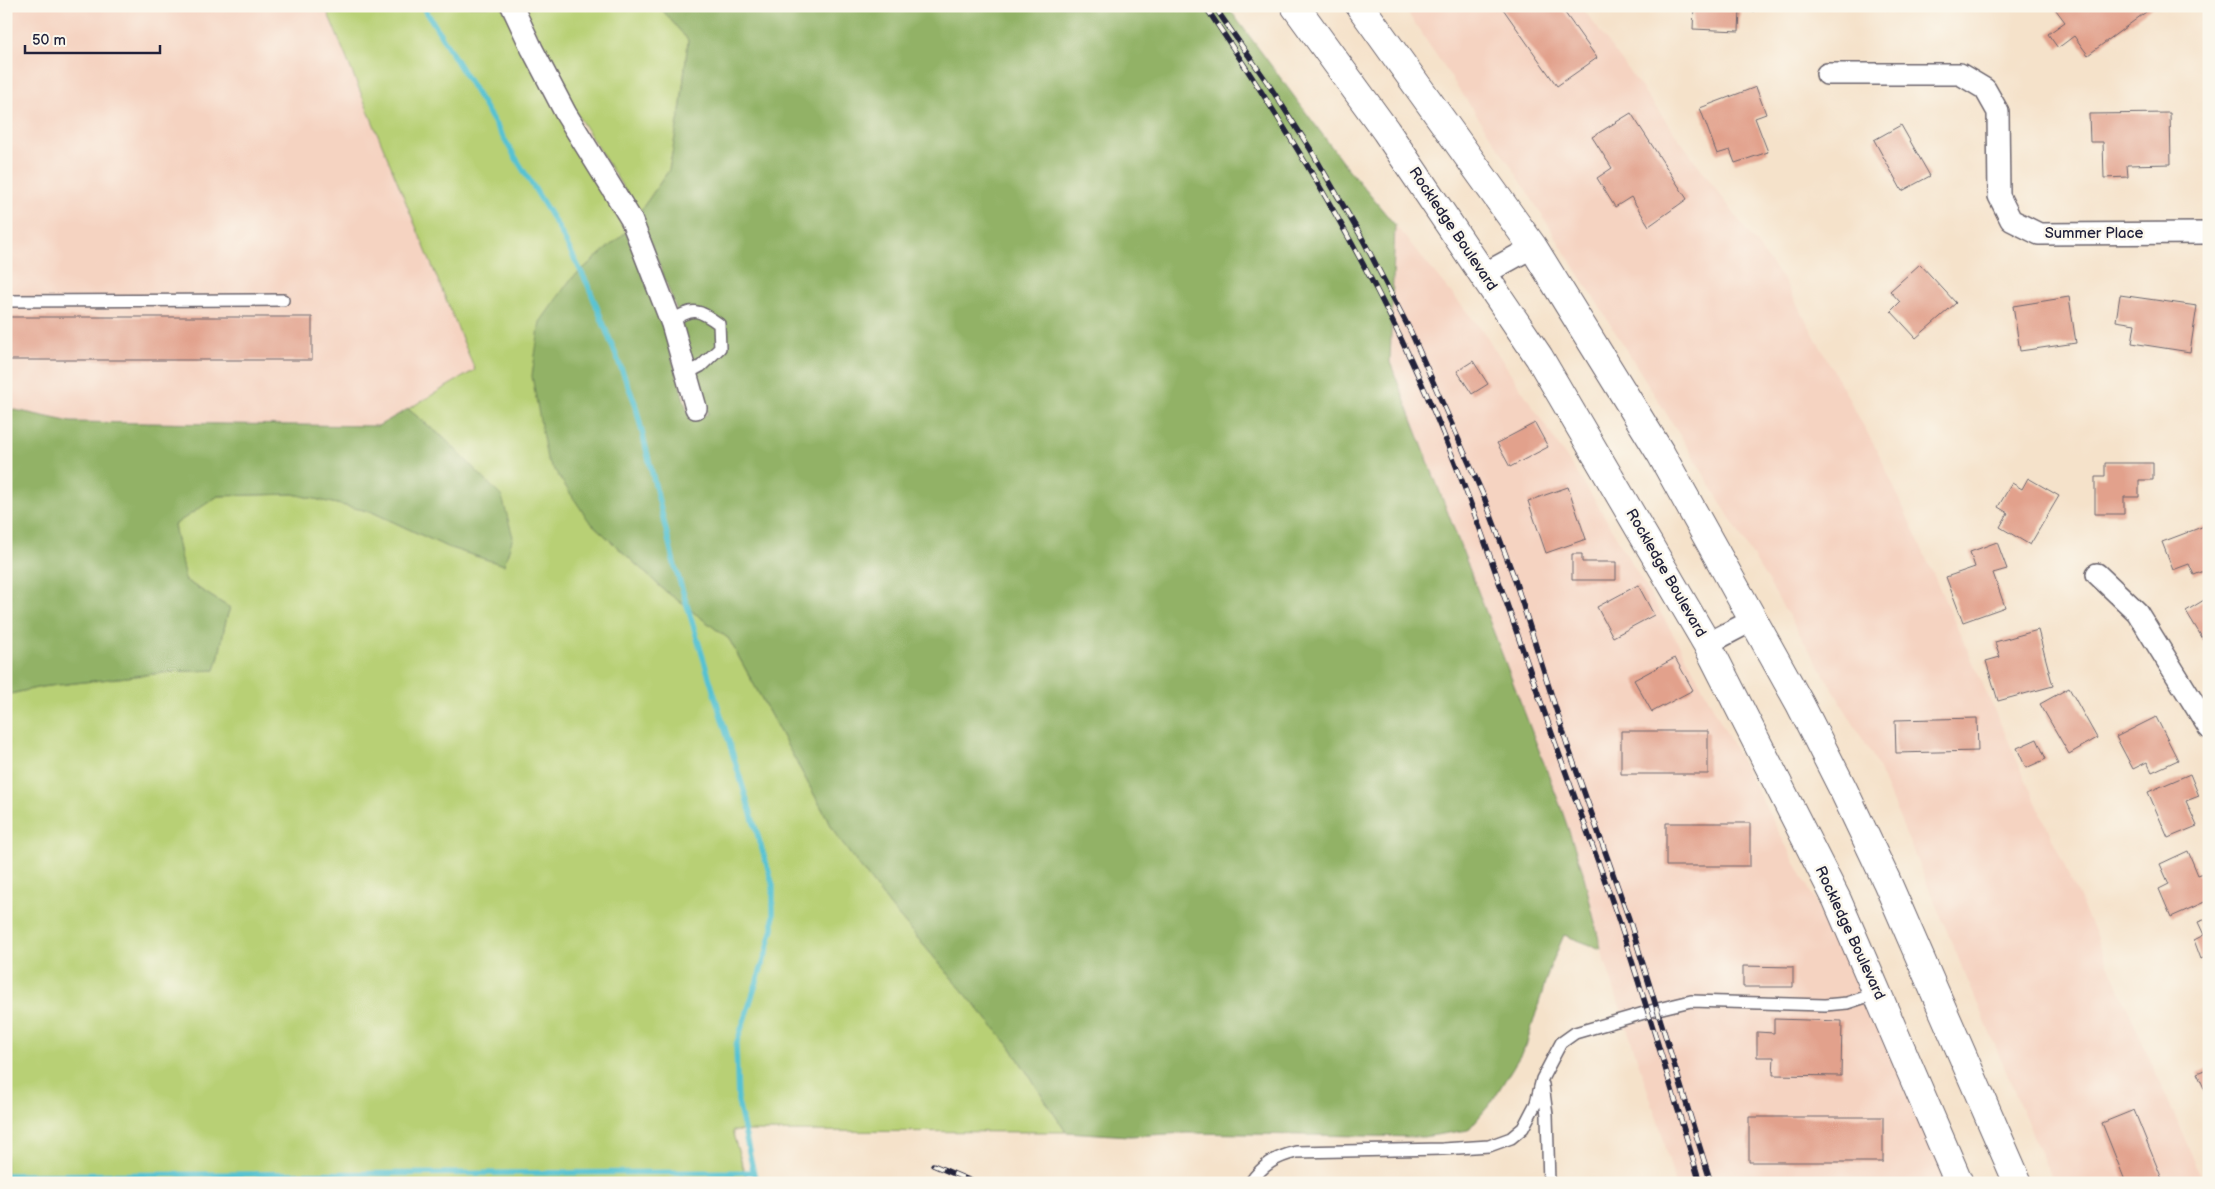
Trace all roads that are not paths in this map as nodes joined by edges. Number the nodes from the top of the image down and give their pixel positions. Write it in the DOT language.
graph roads {
  1 [pos="512,6"];
  2 [pos="1295,6"];
  3 [pos="1360,6"];
  4 [pos="1827,74"];
  5 [pos="2209,233"];
  6 [pos="1533,247"];
  7 [pos="1484,274"];
  8 [pos="283,300"];
  9 [pos="6,301"];
  10 [pos="671,321"];
  11 [pos="686,374"];
  12 [pos="696,408"];
  13 [pos="2097,574"];
  14 [pos="1753,620"];
  15 [pos="1707,644"];
  16 [pos="2209,728"];
  17 [pos="1878,993"];
  18 [pos="1542,1079"];
  19 [pos="2009,1180"];
  20 [pos="1250,1183"];
  21 [pos="1549,1183"];
  22 [pos="1959,1183"];
  1 -- 10 [label="street"];
  2 -- 7 [label="main road, Rockledge Boulevard"];
  3 -- 6 [label="main road"];
  4 -- 5 [label="street, Summer Place"];
  6 -- 7 [label="street"];
  6 -- 14 [label="main road"];
  7 -- 15 [label="main road, Rockledge Boulevard"];
  8 -- 9 [label="lane"];
  10 -- 11 [label="street"];
  10 -- 11 [label="lane"];
  11 -- 12 [label="street"];
  13 -- 16 [label="street"];
  14 -- 15 [label="street"];
  14 -- 19 [label="main road"];
  15 -- 17 [label="main road, Rockledge Boulevard"];
  17 -- 18 [label="lane"];
  17 -- 22 [label="main road, Rockledge Boulevard"];
  18 -- 20 [label="lane"];
  18 -- 21 [label="lane"];
}
